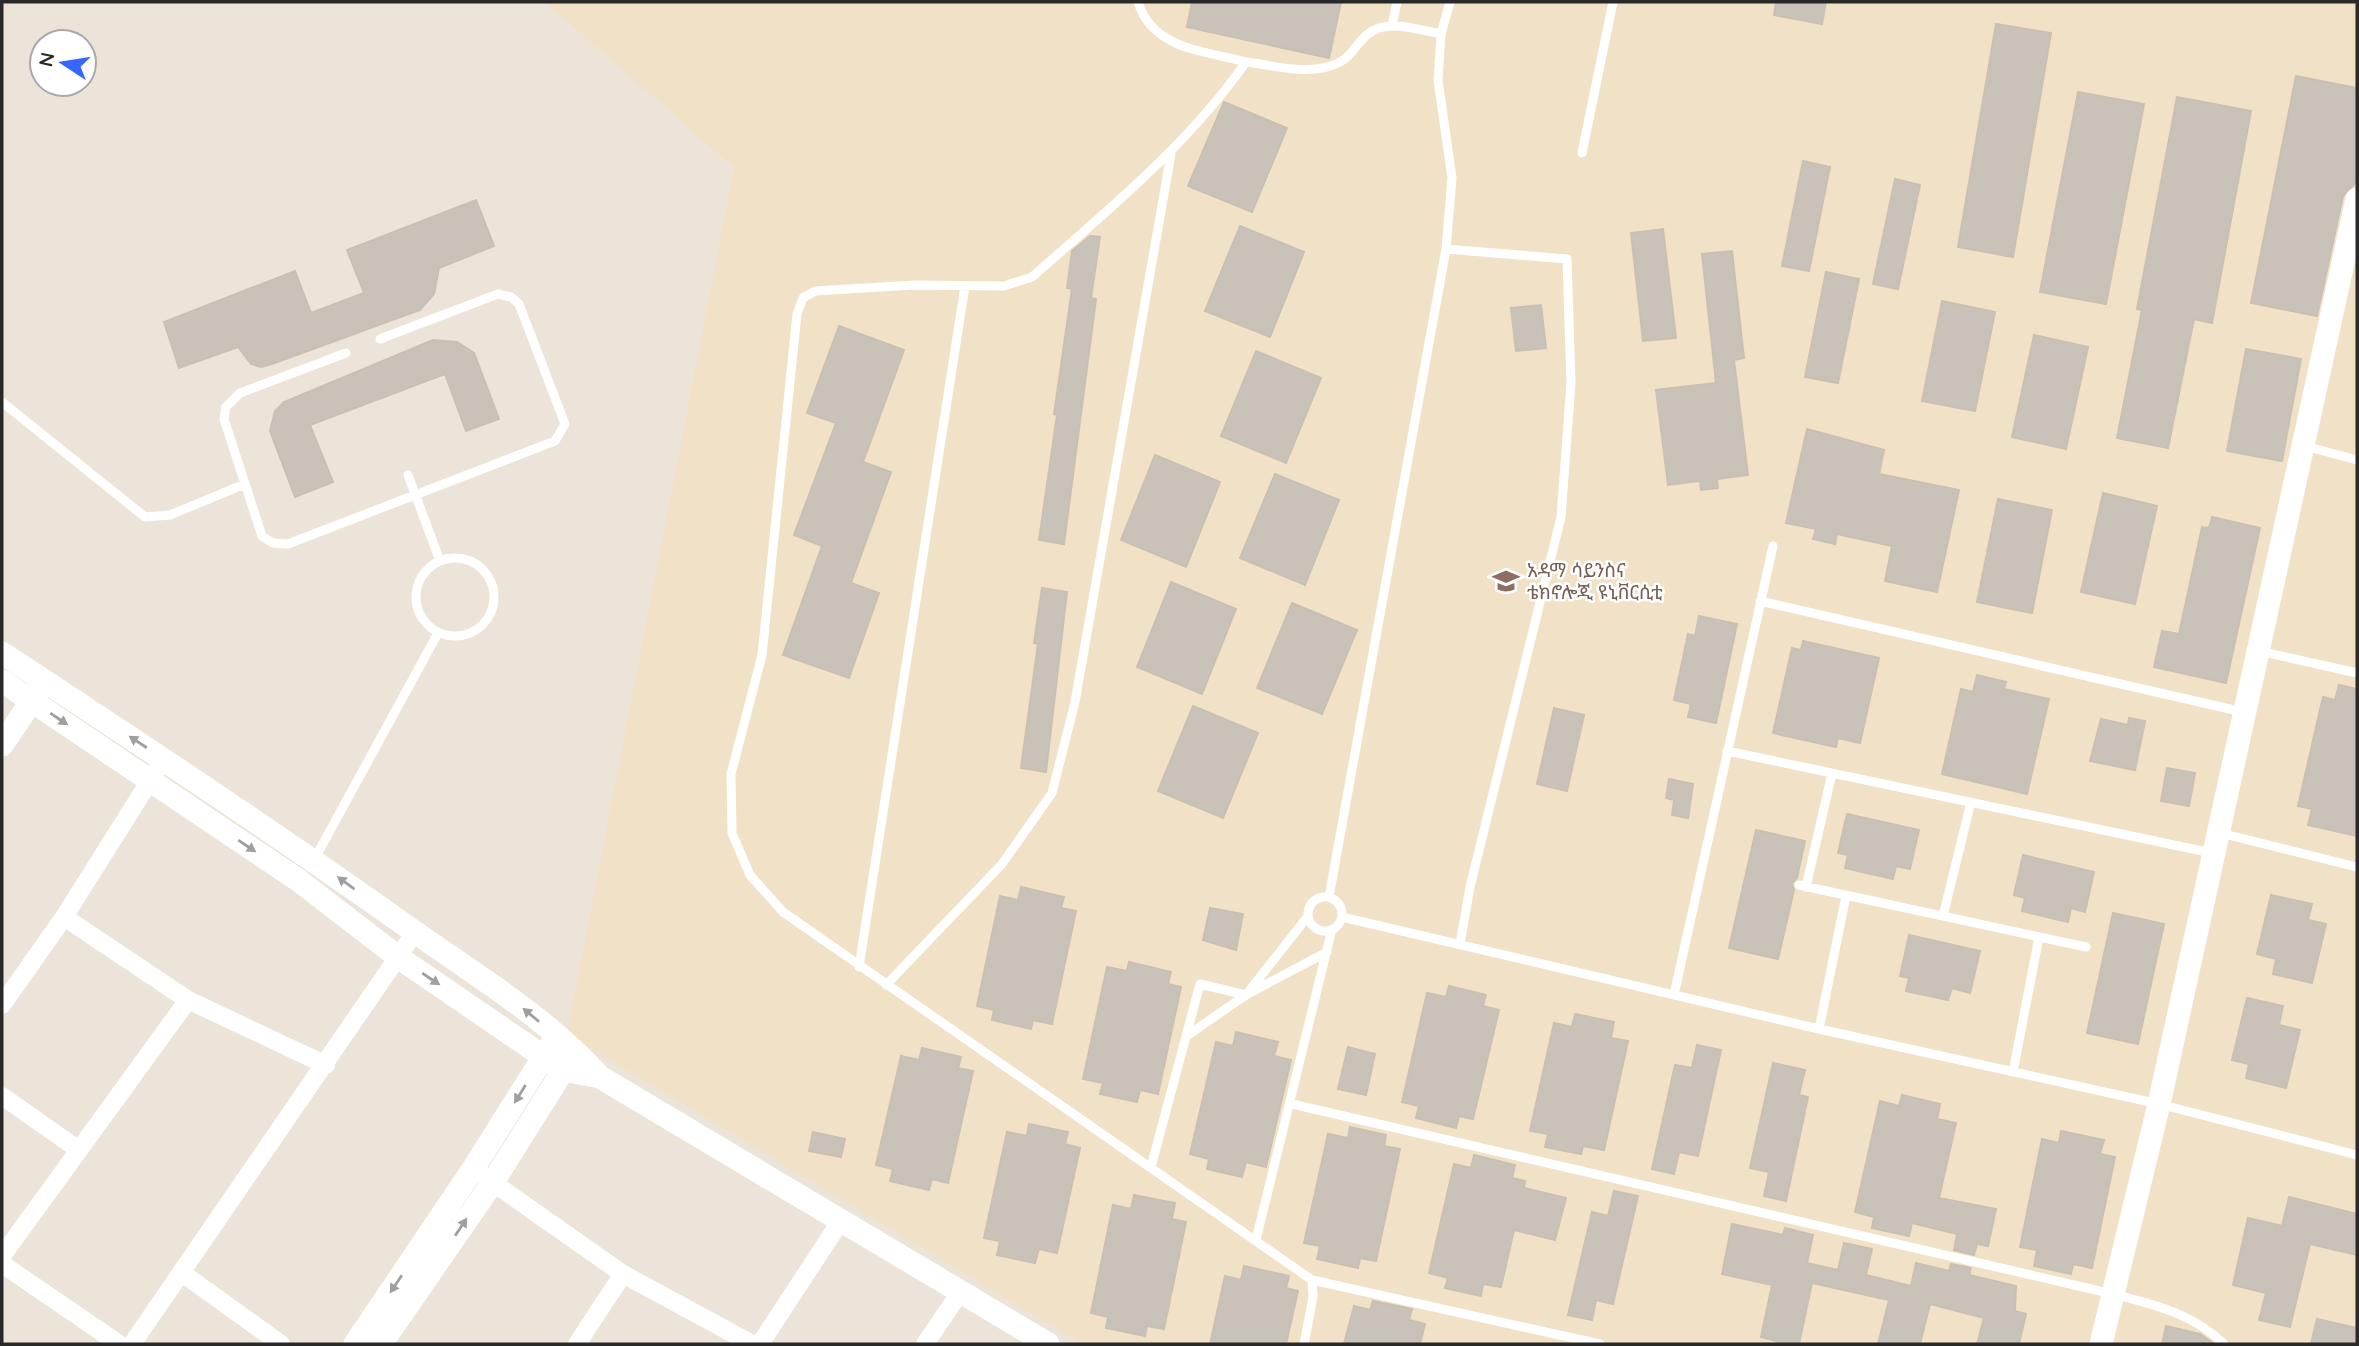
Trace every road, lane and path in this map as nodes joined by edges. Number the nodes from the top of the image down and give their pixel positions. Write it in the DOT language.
graph roads {
  1 [pos="1138,2"];
  2 [pos="1397,2"];
  3 [pos="1450,2"];
  4 [pos="1613,2"];
  5 [pos="1392,25"];
  6 [pos="1441,34"];
  7 [pos="1246,62"];
  8 [pos="1582,153"];
  9 [pos="1171,154"];
  10 [pos="2357,199"];
  11 [pos="1446,249"];
  12 [pos="965,286"];
  13 [pos="380,339"];
  14 [pos="346,353"];
  15 [pos="2,402"];
  16 [pos="2303,446"];
  17 [pos="2357,460"];
  18 [pos="408,475"];
  19 [pos="245,484"];
  20 [pos="415,494"];
  21 [pos="1773,546"];
  22 [pos="440,561"];
  23 [pos="1760,601"];
  24 [pos="438,633"];
  25 [pos="2259,650"];
  26 [pos="2,653"];
  27 [pos="2357,673"];
  28 [pos="2,681"];
  29 [pos="45,682"];
  30 [pos="32,701"];
  31 [pos="2245,713"];
  32 [pos="2,745"];
  33 [pos="1727,751"];
  34 [pos="165,759"];
  35 [pos="1832,773"];
  36 [pos="150,780"];
  37 [pos="1971,802"];
  38 [pos="2216,843"];
  39 [pos="314,860"];
  40 [pos="2357,867"];
  41 [pos="298,880"];
  42 [pos="1846,896"];
  43 [pos="1329,897"];
  44 [pos="1308,916"];
  45 [pos="1943,916"];
  46 [pos="64,917"];
  47 [pos="1342,917"];
  48 [pos="1332,929"];
  49 [pos="415,932"];
  50 [pos="2039,937"];
  51 [pos="1460,944"];
  52 [pos="2086,947"];
  53 [pos="1327,952"];
  54 [pos="398,957"];
  55 [pos="859,967"];
  56 [pos="886,985"];
  57 [pos="1246,995"];
  58 [pos="1674,995"];
  59 [pos="188,1000"];
  60 [pos="2,1005"];
  61 [pos="1819,1029"];
  62 [pos="1188,1035"];
  63 [pos="557,1036"];
  64 [pos="576,1050"];
  65 [pos="543,1056"];
  66 [pos="326,1065"];
  67 [pos="563,1070"];
  68 [pos="2013,1072"];
  69 [pos="600,1077"];
  70 [pos="2,1096"];
  71 [pos="1292,1104"];
  72 [pos="2159,1104"];
  73 [pos="79,1150"];
  74 [pos="2357,1155"];
  75 [pos="1151,1167"];
  76 [pos="483,1175"];
  77 [pos="842,1219"];
  78 [pos="1256,1240"];
  79 [pos="2,1256"];
  80 [pos="2,1264"];
  81 [pos="182,1273"];
  82 [pos="623,1274"];
  83 [pos="1312,1280"];
  84 [pos="961,1291"];
  85 [pos="2113,1294"];
  86 [pos="119,1344"];
  87 [pos="132,1344"];
  88 [pos="281,1344"];
  89 [pos="355,1344"];
  90 [pos="381,1344"];
  91 [pos="577,1344"];
  92 [pos="752,1344"];
  93 [pos="761,1344"];
  94 [pos="925,1344"];
  95 [pos="1048,1344"];
  96 [pos="1304,1344"];
  97 [pos="1600,1344"];
  98 [pos="2101,1344"];
  99 [pos="2224,1344"];
  1 -- 7 [label="lane"];
  2 -- 5 [label="lane"];
  3 -- 6 [label="lane"];
  4 -- 8 [label="lane"];
  5 -- 6 [label="lane"];
  5 -- 7 [label="lane"];
  6 -- 11 [label="lane"];
  7 -- 9 [label="lane"];
  9 -- 12 [label="lane"];
  9 -- 56 [label="lane"];
  10 -- 16 [label="street"];
  11 -- 43 [label="lane"];
  11 -- 51 [label="lane"];
  12 -- 55 [label="lane"];
  12 -- 55 [label="lane"];
  13 -- 20 [label="lane"];
  14 -- 19 [label="lane"];
  15 -- 19 [label="lane"];
  16 -- 17 [label="lane"];
  16 -- 25 [label="street"];
  18 -- 20 [label="lane"];
  19 -- 20 [label="lane"];
  20 -- 22 [label="lane"];
  21 -- 23 [label="lane"];
  22 -- 24 [label="lane"];
  22 -- 24 [label="lane"];
  23 -- 31 [label="lane"];
  23 -- 33 [label="lane"];
  24 -- 39 [label="lane"];
  25 -- 27 [label="lane"];
  25 -- 31 [label="street"];
  26 -- 29 [label="street"];
  28 -- 30 [label="street"];
  29 -- 30 [label="street"];
  34 -- 29 [label="street, one-way"];
  30 -- 32 [label="street"];
  30 -- 36 [label="street, one-way"];
  31 -- 38 [label="street"];
  33 -- 35 [label="lane"];
  33 -- 58 [label="lane"];
  34 -- 36 [label="street"];
  34 -- 39 [label="street"];
  35 -- 37 [label="lane"];
  35 -- 42 [label="lane"];
  36 -- 41 [label="street, one-way"];
  36 -- 46 [label="street"];
  37 -- 38 [label="lane"];
  37 -- 45 [label="lane"];
  38 -- 40 [label="lane"];
  38 -- 72 [label="street"];
  39 -- 41 [label="lane"];
  49 -- 39 [label="street, one-way"];
  41 -- 54 [label="street"];
  42 -- 45 [label="lane"];
  42 -- 61 [label="lane"];
  43 -- 44 [label="lane"];
  43 -- 47 [label="lane"];
  44 -- 48 [label="lane"];
  44 -- 57 [label="lane"];
  45 -- 50 [label="lane"];
  46 -- 59 [label="street"];
  46 -- 60 [label="street"];
  47 -- 48 [label="lane"];
  47 -- 51 [label="lane"];
  48 -- 53 [label="lane"];
  49 -- 54 [label="street"];
  63 -- 49 [label="street, one-way"];
  50 -- 52 [label="lane"];
  50 -- 68 [label="lane"];
  51 -- 58 [label="lane"];
  53 -- 57 [label="lane"];
  53 -- 71 [label="lane"];
  54 -- 65 [label="street, one-way"];
  54 -- 66 [label="street"];
  55 -- 56 [label="lane"];
  56 -- 75 [label="lane"];
  57 -- 62 [label="lane"];
  57 -- 62 [label="lane"];
  58 -- 61 [label="lane"];
  59 -- 66 [label="street"];
  59 -- 73 [label="street"];
  61 -- 68 [label="lane"];
  62 -- 75 [label="lane"];
  63 -- 64 [label="street"];
  63 -- 65 [label="street"];
  64 -- 67 [label="street"];
  64 -- 69 [label="street"];
  65 -- 67 [label="street"];
  65 -- 76 [label="street, one-way"];
  66 -- 81 [label="street"];
  67 -- 69 [label="street"];
  67 -- 76 [label="street"];
  68 -- 72 [label="lane"];
  69 -- 77 [label="street"];
  70 -- 73 [label="street"];
  71 -- 78 [label="lane"];
  71 -- 85 [label="lane"];
  72 -- 74 [label="lane"];
  72 -- 85 [label="street"];
  73 -- 79 [label="street"];
  75 -- 78 [label="lane"];
  76 -- 82 [label="street"];
  76 -- 89 [label="street, one-way"];
  90 -- 76 [label="street, one-way"];
  77 -- 84 [label="street"];
  77 -- 93 [label="street"];
  78 -- 83 [label="lane"];
  80 -- 86 [label="street"];
  81 -- 87 [label="street"];
  81 -- 88 [label="street"];
  82 -- 91 [label="street"];
  82 -- 92 [label="street"];
  83 -- 96 [label="lane"];
  83 -- 97 [label="lane"];
  84 -- 94 [label="street"];
  84 -- 95 [label="street"];
  85 -- 98 [label="street"];
  85 -- 99 [label="lane"];
}
